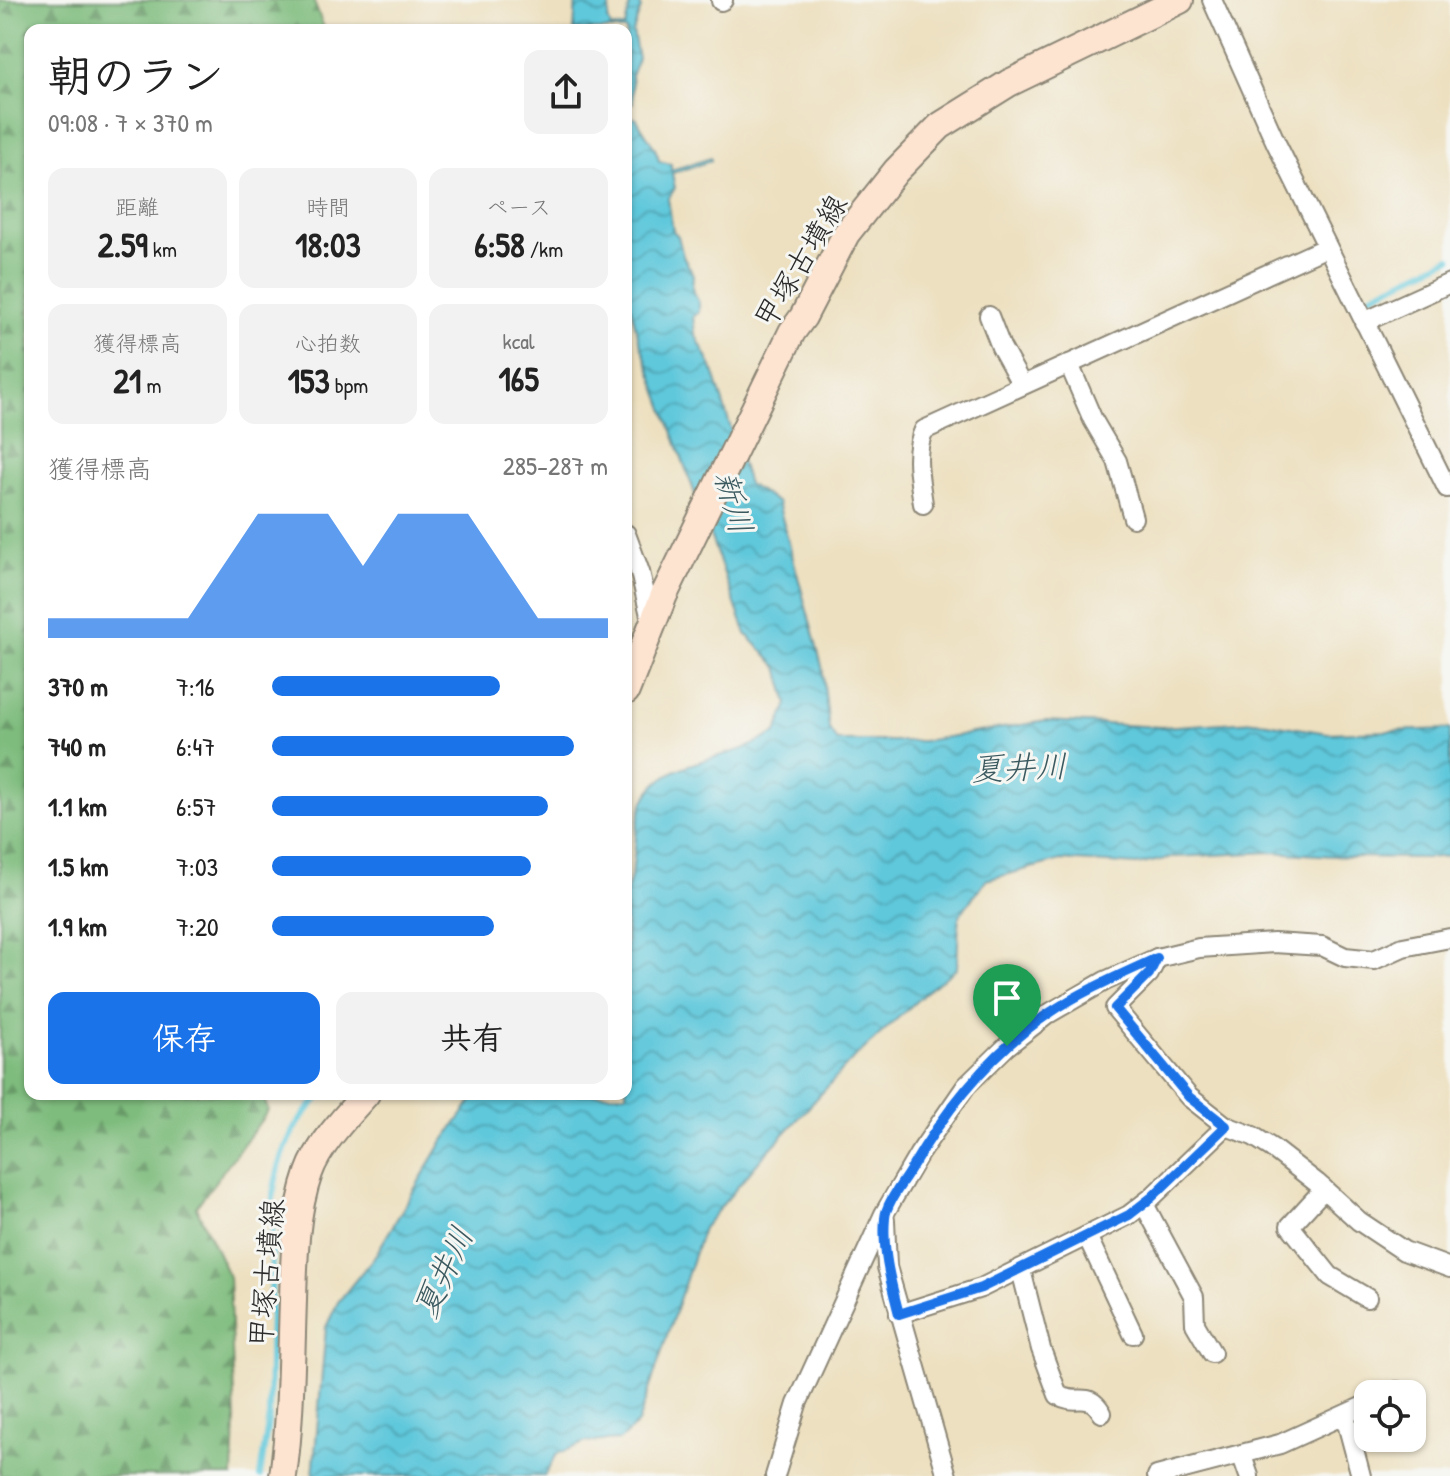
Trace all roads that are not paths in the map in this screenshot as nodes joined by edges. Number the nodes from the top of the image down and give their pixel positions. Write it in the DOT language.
graph roads {
  1 [pos="1180,0"];
  2 [pos="1212,0"];
  3 [pos="1327,247"];
  4 [pos="1450,283"];
  5 [pos="989,316"];
  6 [pos="1364,322"];
  7 [pos="1069,364"];
  8 [pos="1022,385"];
  9 [pos="1449,488"];
  10 [pos="923,504"];
  11 [pos="1133,518"];
  12 [pos="632,550"];
  13 [pos="652,624"];
  14 [pos="632,676"];
  15 [pos="1450,938"];
  16 [pos="1157,958"];
  17 [pos="361,1100"];
  18 [pos="1226,1126"];
  19 [pos="1324,1189"];
  20 [pos="1144,1204"];
  21 [pos="884,1214"];
  22 [pos="1087,1236"];
  23 [pos="1450,1268"];
  24 [pos="1021,1270"];
  25 [pos="1367,1298"];
  26 [pos="899,1314"];
  27 [pos="1133,1334"];
  28 [pos="1212,1353"];
  29 [pos="1354,1411"];
  30 [pos="1102,1413"];
  31 [pos="1345,1416"];
  32 [pos="1242,1456"];
  33 [pos="283,1476"];
  34 [pos="775,1476"];
  35 [pos="947,1476"];
  36 [pos="1157,1476"];
  37 [pos="1249,1476"];
  38 [pos="1361,1476"];
  1 -- 13 [label="main road, 甲塚古墳線"];
  2 -- 3 [label="street"];
  3 -- 6 [label="street"];
  3 -- 7 [label="street"];
  4 -- 6 [label="street"];
  5 -- 8 [label="street"];
  6 -- 9 [label="street"];
  7 -- 8 [label="street"];
  7 -- 11 [label="street"];
  8 -- 10 [label="street"];
  12 -- 13 [label="street"];
  13 -- 14 [label="main road, 甲塚古墳線"];
  15 -- 16 [label="street"];
  16 -- 18 [label="street"];
  16 -- 21 [label="street"];
  17 -- 33 [label="main road, 甲塚古墳線"];
  18 -- 19 [label="street"];
  18 -- 20 [label="street"];
  19 -- 23 [label="street"];
  19 -- 25 [label="street"];
  20 -- 22 [label="street"];
  20 -- 28 [label="street"];
  21 -- 26 [label="street"];
  21 -- 34 [label="street"];
  22 -- 24 [label="street"];
  22 -- 27 [label="street"];
  24 -- 26 [label="street"];
  24 -- 30 [label="street"];
  26 -- 35 [label="street"];
  29 -- 31 [label="street"];
  31 -- 32 [label="street"];
  31 -- 38 [label="street"];
  32 -- 36 [label="street"];
  32 -- 37 [label="street"];
}
